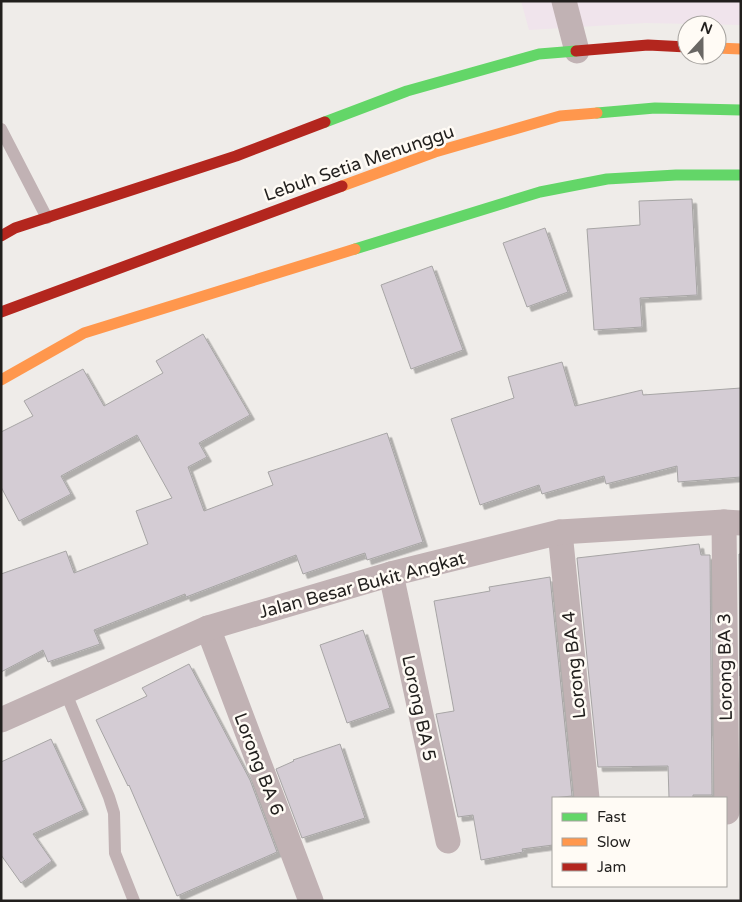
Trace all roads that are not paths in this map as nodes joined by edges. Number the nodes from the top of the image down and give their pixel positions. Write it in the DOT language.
graph roads {
  1 [pos="564,1"];
  2 [pos="677,46"];
  3 [pos="727,48"];
  4 [pos="741,49"];
  5 [pos="576,51"];
  6 [pos="741,110"];
  7 [pos="1,128"];
  8 [pos="741,176"];
  9 [pos="47,218"];
  10 [pos="1,236"];
  11 [pos="1,312"];
  12 [pos="1,380"];
  13 [pos="732,522"];
  14 [pos="560,532"];
  15 [pos="391,574"];
  16 [pos="208,628"];
  17 [pos="65,691"];
  18 [pos="1,720"];
  19 [pos="587,797"];
  20 [pos="727,812"];
  21 [pos="448,841"];
  22 [pos="134,901"];
  23 [pos="311,901"];
  1 -- 5 [label="street"];
  2 -- 5 [label="street"];
  3 -- 4 [label="street"];
  5 -- 9 [label="street"];
  6 -- 11 [label="street, Lebuh Setia Menunggu"];
  7 -- 9 [label="lane"];
  8 -- 12 [label="street"];
  9 -- 10 [label="street"];
  13 -- 14 [label="street, Jalan Besar Bukit Angkat"];
  13 -- 20 [label="street, Lorong BA 3"];
  14 -- 15 [label="street, Jalan Besar Bukit Angkat"];
  14 -- 19 [label="street, Lorong BA 4"];
  15 -- 16 [label="street, Jalan Besar Bukit Angkat"];
  15 -- 21 [label="street, Lorong BA 5"];
  16 -- 17 [label="street, Jalan Besar Bukit Angkat"];
  16 -- 23 [label="street, Lorong BA 6"];
  17 -- 18 [label="street, Jalan Besar Bukit Angkat"];
  17 -- 22 [label="lane"];
}
